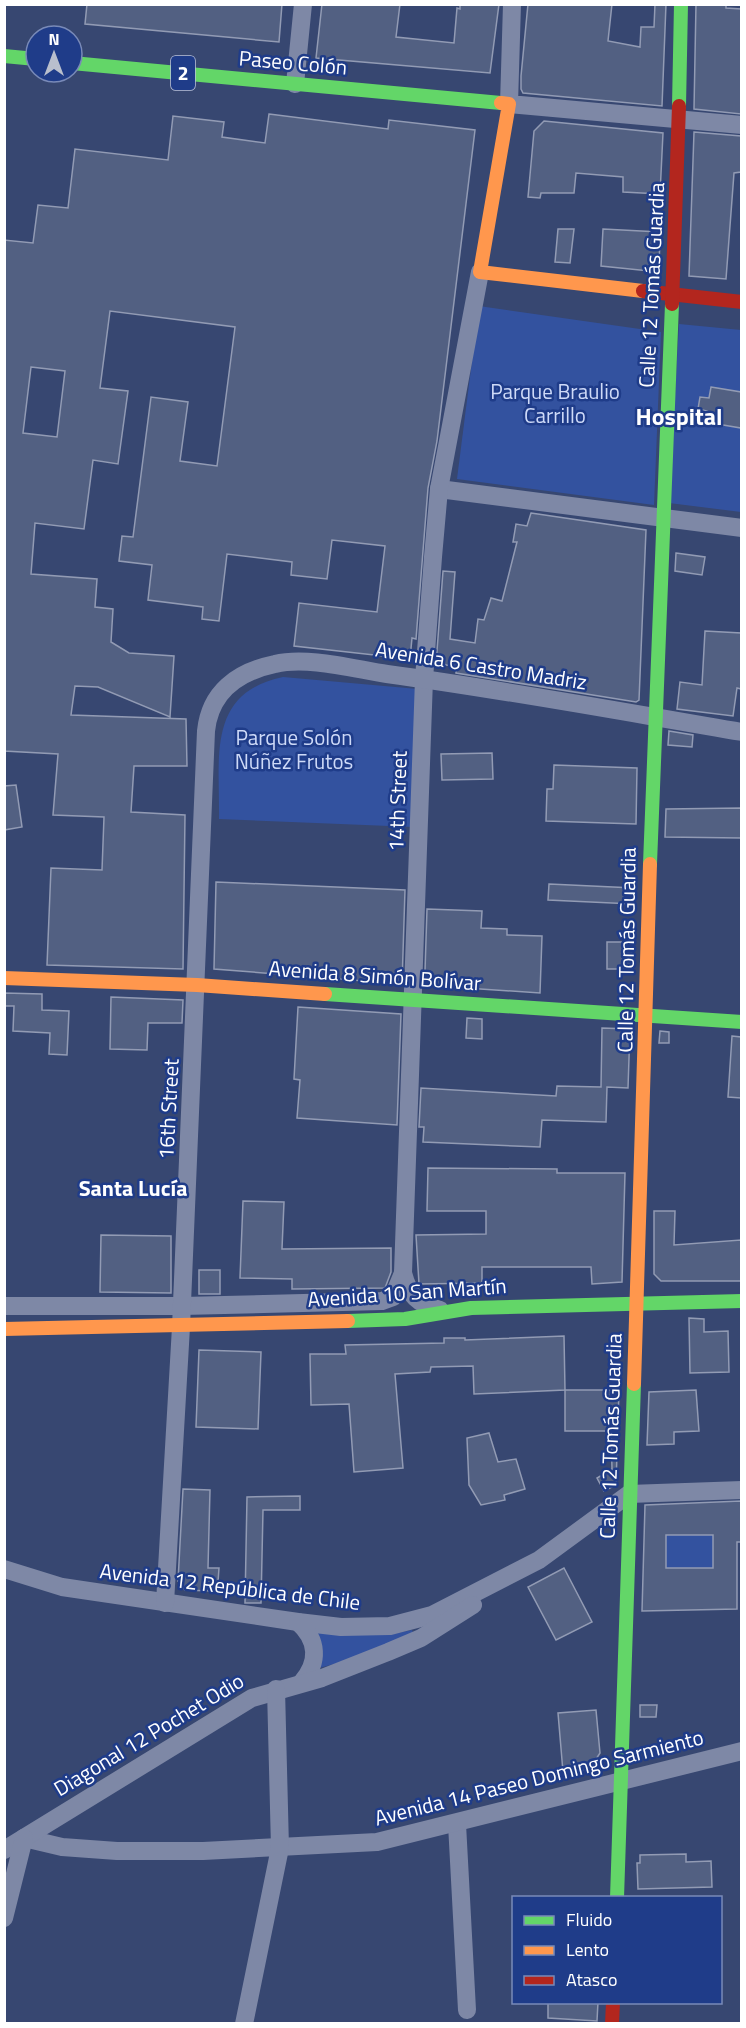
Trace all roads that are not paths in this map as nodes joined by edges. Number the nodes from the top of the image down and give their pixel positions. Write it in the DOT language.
graph roads {
  1 [pos="303,4"];
  2 [pos="512,4"];
  3 [pos="681,4"];
  4 [pos="4,56"];
  5 [pos="24,58"];
  6 [pos="84,64"];
  7 [pos="295,84"];
  8 [pos="509,104"];
  9 [pos="680,119"];
  10 [pos="741,125"];
  11 [pos="480,272"];
  12 [pos="673,294"];
  13 [pos="741,302"];
  14 [pos="440,489"];
  15 [pos="661,518"];
  16 [pos="741,528"];
  17 [pos="424,679"];
  18 [pos="221,692"];
  19 [pos="654,717"];
  20 [pos="741,732"];
  21 [pos="4,978"];
  22 [pos="197,984"];
  23 [pos="414,1000"];
  24 [pos="647,1016"];
  25 [pos="741,1022"];
  26 [pos="403,1273"];
  27 [pos="741,1301"];
  28 [pos="638,1303"];
  29 [pos="4,1306"];
  30 [pos="182,1306"];
  31 [pos="445,1312"];
  32 [pos="182,1328"];
  33 [pos="4,1329"];
  34 [pos="741,1490"];
  35 [pos="629,1494"];
  36 [pos="539,1560"];
  37 [pos="4,1569"];
  38 [pos="165,1602"];
  39 [pos="298,1622"];
  40 [pos="302,1682"];
  41 [pos="276,1689"];
  42 [pos="741,1751"];
  43 [pos="621,1781"];
  44 [pos="457,1824"];
  45 [pos="24,1838"];
  46 [pos="280,1848"];
  47 [pos="4,1850"];
  48 [pos="617,1896"];
  49 [pos="4,1918"];
  50 [pos="613,2004"];
  51 [pos="467,2010"];
  52 [pos="244,2024"];
  53 [pos="612,2024"];
  1 -- 7 [label="street"];
  2 -- 8 [label="street"];
  3 -- 9 [label="main road, Calle 12 Tomás Guardia"];
  4 -- 5 [label="main road"];
  6 -- 7 [label="main road, Paseo Colón / 2"];
  7 -- 8 [label="main road, Paseo Colón / 2"];
  8 -- 9 [label="street"];
  8 -- 11 [label="main road"];
  9 -- 10 [label="street"];
  9 -- 12 [label="main road, Calle 12 Tomás Guardia"];
  11 -- 12 [label="main road"];
  11 -- 14 [label="street, 14th Street"];
  12 -- 13 [label="main road"];
  12 -- 15 [label="main road, Calle 12 Tomás Guardia"];
  14 -- 15 [label="street"];
  14 -- 17 [label="street, 14th Street"];
  15 -- 16 [label="street"];
  15 -- 19 [label="main road, Calle 12 Tomás Guardia"];
  17 -- 18 [label="street, Avenida 6 Castro Madriz"];
  17 -- 19 [label="street, Avenida 6 Castro Madriz"];
  17 -- 23 [label="street, 14th Street"];
  18 -- 22 [label="street, 16th Street"];
  19 -- 20 [label="street, Avenida 6 Castro Madriz"];
  19 -- 24 [label="main road, Calle 12 Tomás Guardia"];
  21 -- 22 [label="main road, Avenida 8 Simón Bolívar"];
  22 -- 23 [label="main road, Avenida 8 Simón Bolívar"];
  22 -- 30 [label="street, 16th Street"];
  23 -- 24 [label="main road, Avenida 8 Simón Bolívar"];
  23 -- 26 [label="street, 14th Street"];
  24 -- 25 [label="main road, Avenida 8 Simón Bolívar"];
  24 -- 28 [label="main road, Calle 12 Tomás Guardia"];
  26 -- 30 [label="street, Avenida 10 San Martín"];
  26 -- 31 [label="street, 14th Street"];
  27 -- 28 [label="main road, Avenida 10 San Martín"];
  28 -- 31 [label="main road, Avenida 10 San Martín"];
  28 -- 35 [label="main road, Calle 12 Tomás Guardia"];
  29 -- 30 [label="street, Avenida 10 San Martín"];
  30 -- 32 [label="street, 16th Street"];
  31 -- 32 [label="main road, Avenida 10 San Martín"];
  32 -- 33 [label="main road, Avenida 10 San Martín"];
  32 -- 38 [label="street, 16th Street"];
  34 -- 35 [label="street"];
  35 -- 36 [label="street, Avenida 12 República de Chile"];
  35 -- 43 [label="main road, Calle 12 Tomás Guardia"];
  36 -- 39 [label="street, Avenida 12 República de Chile"];
  36 -- 40 [label="street, Diagonal 12 Pochet Odio"];
  37 -- 38 [label="street, Avenida 12 República de Chile"];
  38 -- 39 [label="street, Avenida 12 República de Chile"];
  39 -- 40 [label="street"];
  40 -- 41 [label="street, Diagonal 12 Pochet Odio"];
  41 -- 45 [label="street, Diagonal 12 Pochet Odio"];
  41 -- 46 [label="street"];
  42 -- 43 [label="street, Avenida 14 Paseo Domingo Sarmiento"];
  43 -- 44 [label="street, Avenida 14 Paseo Domingo Sarmiento"];
  43 -- 48 [label="main road, Calle 12 Tomás Guardia"];
  44 -- 46 [label="street, Avenida 14 Paseo Domingo Sarmiento"];
  44 -- 51 [label="street"];
  45 -- 46 [label="street, Avenida 14 Paseo Domingo Sarmiento"];
  45 -- 47 [label="street, Diagonal 12 Pochet Odio"];
  45 -- 49 [label="street"];
  46 -- 52 [label="street"];
  50 -- 53 [label="main road"];
}
